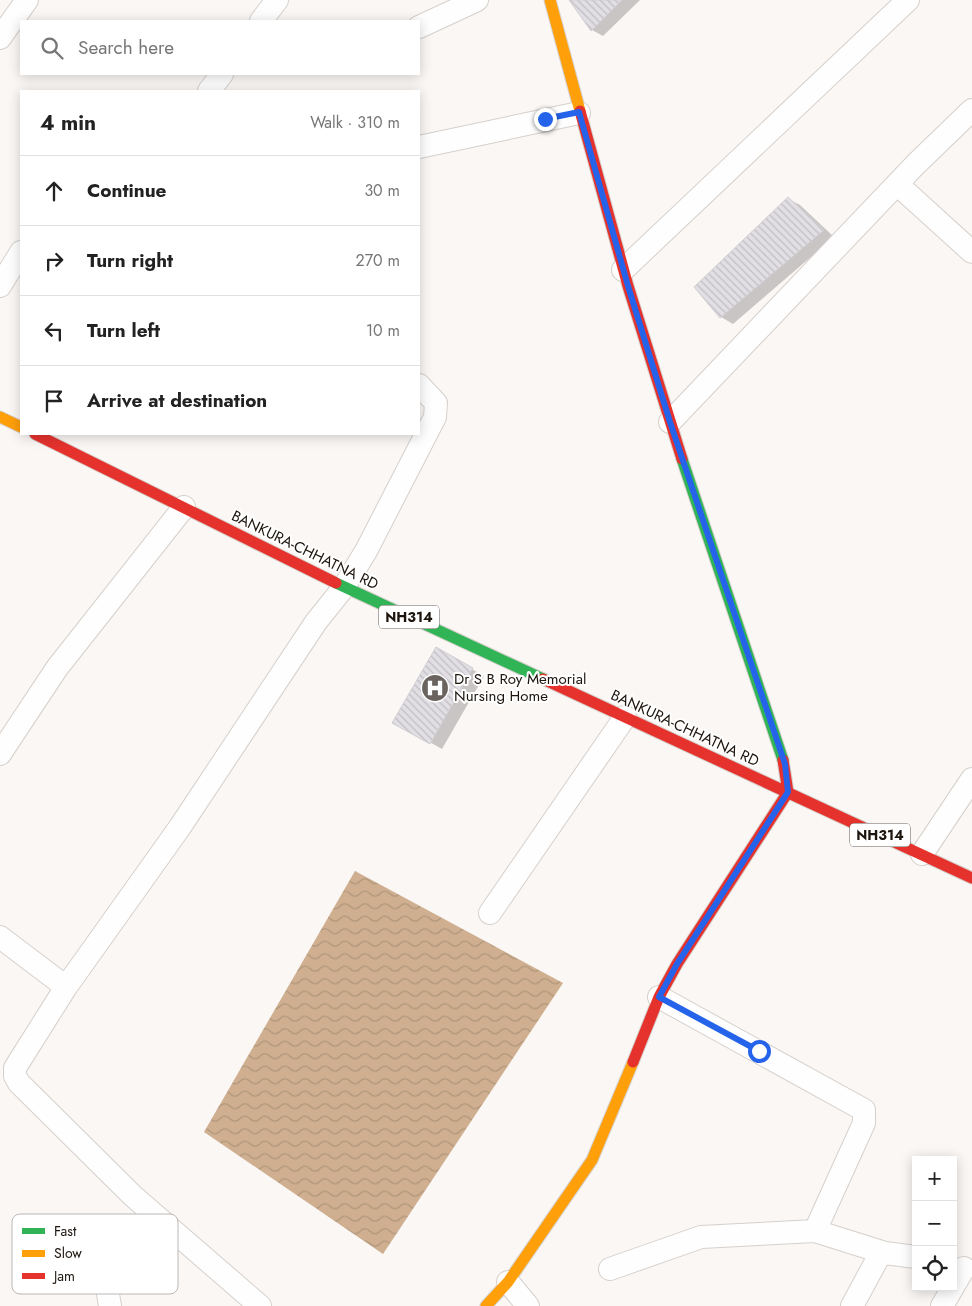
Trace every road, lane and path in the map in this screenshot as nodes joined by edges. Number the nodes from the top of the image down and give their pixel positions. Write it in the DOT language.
graph roads {
  1 [pos="27,0"];
  2 [pos="277,0"];
  3 [pos="477,0"];
  4 [pos="550,0"];
  5 [pos="908,0"];
  6 [pos="262,20"];
  7 [pos="420,27"];
  8 [pos="0,38"];
  9 [pos="221,75"];
  10 [pos="211,90"];
  11 [pos="972,110"];
  12 [pos="579,112"];
  13 [pos="420,147"];
  14 [pos="897,184"];
  15 [pos="972,252"];
  16 [pos="20,254"];
  17 [pos="623,270"];
  18 [pos="0,286"];
  19 [pos="420,386"];
  20 [pos="0,417"];
  21 [pos="670,422"];
  22 [pos="20,427"];
  23 [pos="37,435"];
  24 [pos="184,506"];
  25 [pos="344,587"];
  26 [pos="624,717"];
  27 [pos="0,754"];
  28 [pos="972,779"];
  29 [pos="788,792"];
  30 [pos="922,854"];
  31 [pos="972,878"];
  32 [pos="490,913"];
  33 [pos="0,937"];
  34 [pos="66,987"];
  35 [pos="659,997"];
  36 [pos="153,1214"];
  37 [pos="815,1231"];
  38 [pos="178,1236"];
  39 [pos="885,1252"];
  40 [pos="912,1257"];
  41 [pos="610,1269"];
  42 [pos="959,1275"];
  43 [pos="508,1282"];
  44 [pos="260,1306"];
  45 [pos="486,1306"];
  46 [pos="528,1306"];
  47 [pos="852,1306"];
  48 [pos="942,1306"];
  1 -- 8 [label="street"];
  2 -- 6 [label="street"];
  3 -- 7 [label="street"];
  4 -- 12 [label="main road"];
  5 -- 17 [label="street"];
  9 -- 10 [label="street"];
  11 -- 14 [label="street"];
  12 -- 13 [label="street"];
  12 -- 17 [label="main road"];
  14 -- 15 [label="street"];
  14 -- 21 [label="street"];
  16 -- 18 [label="street"];
  17 -- 21 [label="main road"];
  19 -- 25 [label="street"];
  20 -- 22 [label="main road"];
  21 -- 29 [label="main road"];
  23 -- 24 [label="main road, BANKURA-CHHATNA RD / NH314"];
  24 -- 25 [label="main road, BANKURA-CHHATNA RD / NH314"];
  24 -- 27 [label="street"];
  25 -- 26 [label="main road, BANKURA-CHHATNA RD / NH314"];
  25 -- 34 [label="street"];
  26 -- 29 [label="main road, BANKURA-CHHATNA RD / NH314"];
  26 -- 32 [label="street"];
  28 -- 30 [label="street"];
  29 -- 30 [label="main road, BANKURA-CHHATNA RD / NH314"];
  29 -- 35 [label="main road"];
  30 -- 31 [label="main road, BANKURA-CHHATNA RD / NH314"];
  33 -- 34 [label="street"];
  34 -- 36 [label="street"];
  35 -- 37 [label="street"];
  35 -- 43 [label="main road"];
  37 -- 39 [label="street"];
  37 -- 41 [label="street"];
  38 -- 44 [label="street"];
  39 -- 40 [label="street"];
  39 -- 47 [label="street"];
  42 -- 48 [label="street"];
  43 -- 45 [label="main road"];
  43 -- 46 [label="street"];
}
